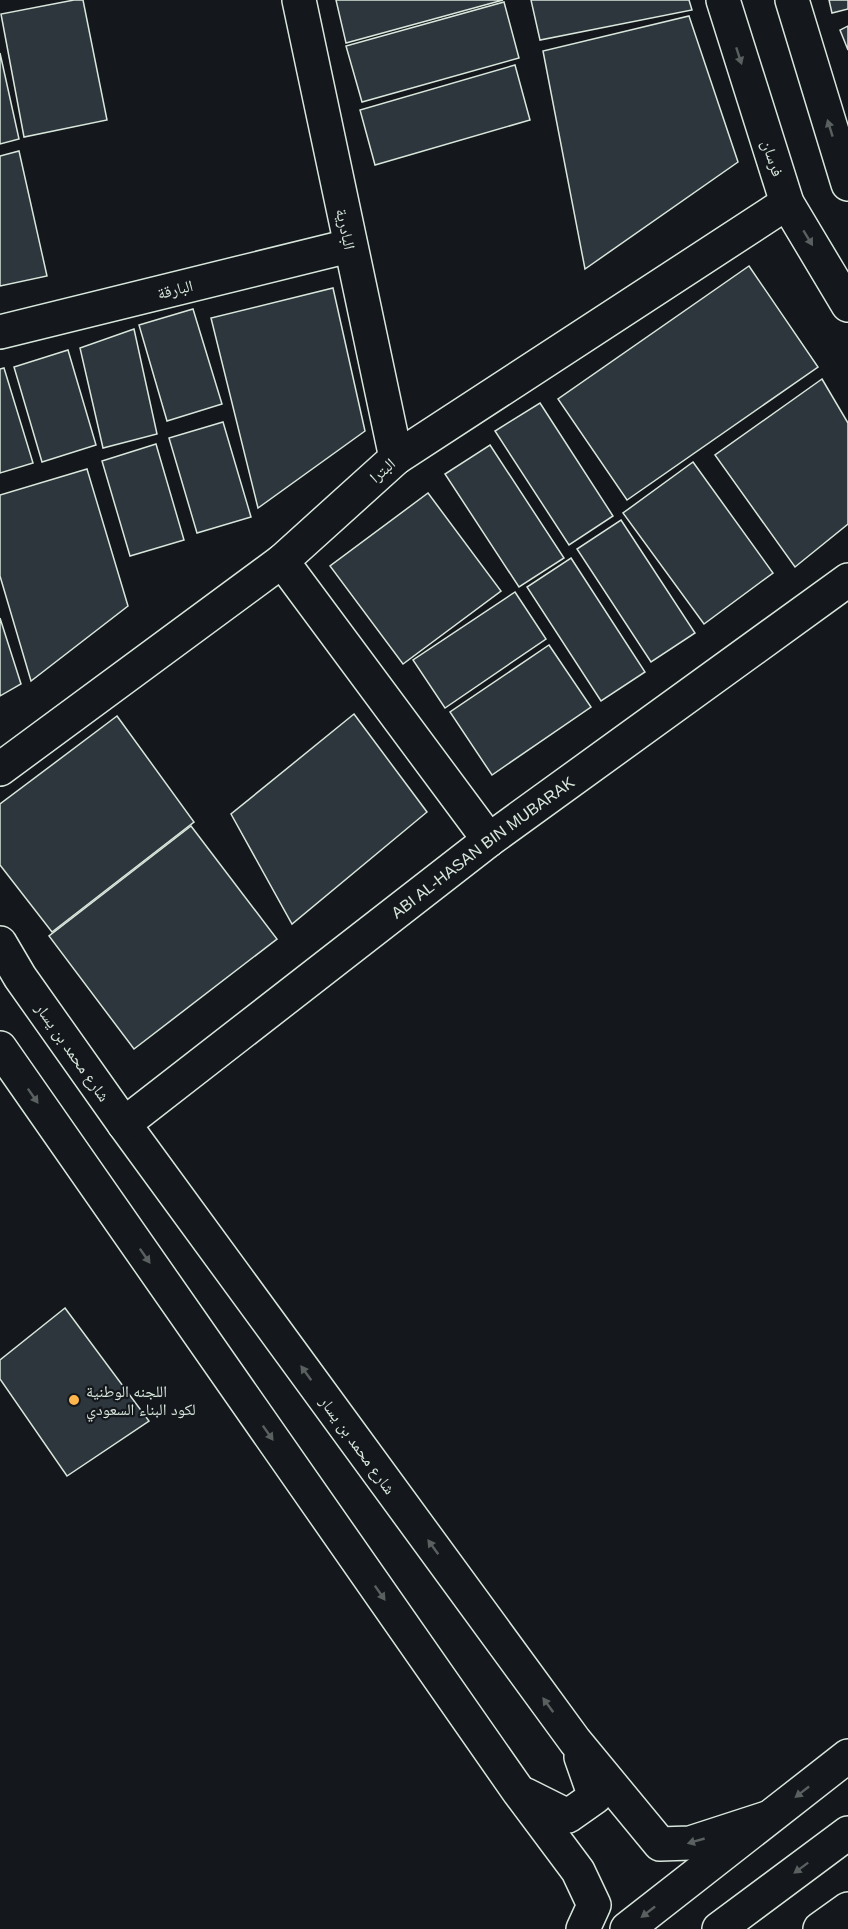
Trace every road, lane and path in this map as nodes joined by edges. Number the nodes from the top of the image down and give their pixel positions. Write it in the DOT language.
graph roads {
  1 [pos="299,0"];
  2 [pos="723,0"];
  3 [pos="792,0"];
  4 [pos="848,184"];
  5 [pos="788,203"];
  6 [pos="349,246"];
  7 [pos="848,305"];
  8 [pos="0,332"];
  9 [pos="396,458"];
  10 [pos="282,561"];
  11 [pos="848,580"];
  12 [pos="0,769"];
  13 [pos="489,840"];
  14 [pos="0,943"];
  15 [pos="0,1048"];
  16 [pos="124,1124"];
  17 [pos="575,1741"];
  18 [pos="848,1756"];
  19 [pos="519,1792"];
  20 [pos="772,1816"];
  21 [pos="848,1833"];
  22 [pos="848,1909"];
  23 [pos="583,1929"];
  24 [pos="627,1929"];
  25 [pos="719,1929"];
  26 [pos="820,1929"];
  1 -- 6 [label="street, البادرية"];
  2 -- 5 [label="street, فرسان, one-way"];
  4 -- 3 [label="street, one-way"];
  5 -- 7 [label="street, فرسان, one-way"];
  5 -- 9 [label="street, البترا"];
  6 -- 8 [label="street, البارقة"];
  6 -- 9 [label="street, البادرية"];
  9 -- 10 [label="street, البترا"];
  10 -- 12 [label="street, البترا"];
  10 -- 13 [label="street"];
  11 -- 13 [label="street, ABI AL-HASAN BIN MUBARAK"];
  13 -- 16 [label="street, ABI AL-HASAN BIN MUBARAK"];
  14 -- 16 [label="street, شارع محمد بن يسار"];
  15 -- 19 [label="street, one-way"];
  17 -- 16 [label="street, شارع محمد بن يسار, one-way"];
  17 -- 19 [label="street"];
  20 -- 17 [label="street, شارع محمد بن يسار, one-way"];
  18 -- 20 [label="street, one-way"];
  19 -- 23 [label="street"];
  20 -- 24 [label="street, one-way"];
  21 -- 25 [label="street, one-way"];
  22 -- 26 [label="street"];
}
